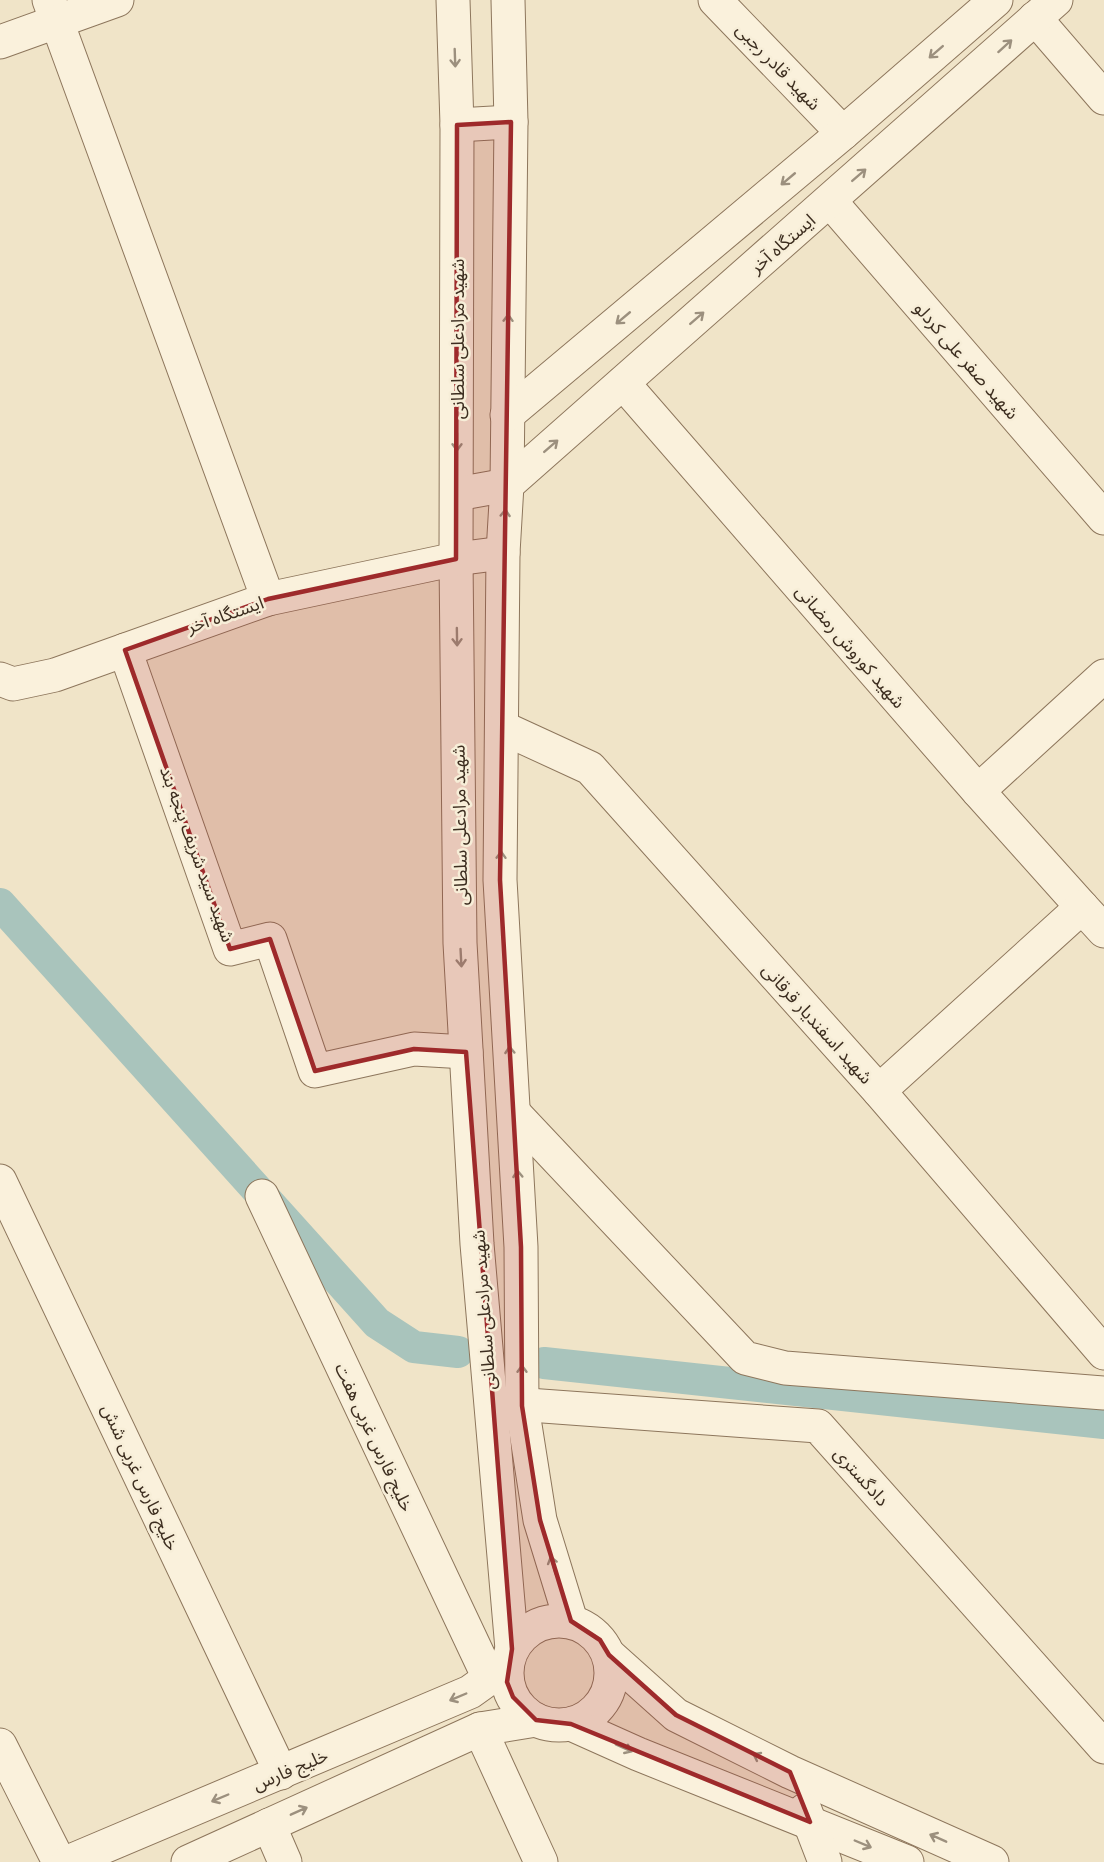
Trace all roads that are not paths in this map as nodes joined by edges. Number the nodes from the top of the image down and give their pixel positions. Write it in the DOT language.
graph roads {
  1 [pos="117,0"];
  2 [pos="453,0"];
  3 [pos="508,0"];
  4 [pos="715,0"];
  5 [pos="996,0"];
  6 [pos="1046,9"];
  7 [pos="52,11"];
  8 [pos="0,42"];
  9 [pos="1104,98"];
  10 [pos="511,122"];
  11 [pos="458,125"];
  12 [pos="843,133"];
  13 [pos="830,201"];
  14 [pos="623,383"];
  15 [pos="507,416"];
  16 [pos="507,485"];
  17 [pos="457,494"];
  18 [pos="1104,518"];
  19 [pos="503,554"];
  20 [pos="456,559"];
  21 [pos="268,599"];
  22 [pos="125,650"];
  23 [pos="1104,676"];
  24 [pos="0,679"];
  25 [pos="503,728"];
  26 [pos="978,791"];
  27 [pos="1082,906"];
  28 [pos="460,912"];
  29 [pos="502,914"];
  30 [pos="1104,931"];
  31 [pos="466,1052"];
  32 [pos="879,1091"];
  33 [pos="514,1113"];
  34 [pos="0,1181"];
  35 [pos="262,1196"];
  36 [pos="1104,1353"];
  37 [pos="1104,1394"];
  38 [pos="490,1401"];
  39 [pos="522,1406"];
  40 [pos="571,1621"];
  41 [pos="609,1655"];
  42 [pos="502,1664"];
  43 [pos="536,1720"];
  44 [pos="571,1724"];
  45 [pos="480,1729"];
  46 [pos="0,1745"];
  47 [pos="1104,1747"];
  48 [pos="790,1772"];
  49 [pos="281,1773"];
  50 [pos="810,1822"];
  51 [pos="268,1825"];
  52 [pos="59,1862"];
  53 [pos="68,1862"];
  54 [pos="188,1862"];
  55 [pos="285,1862"];
  56 [pos="541,1862"];
  57 [pos="825,1862"];
  58 [pos="907,1862"];
  59 [pos="992,1862"];
  1 -- 7 [label="street"];
  2 -- 11 [label="street, شهید مرادعلی سلطانی, one-way"];
  3 -- 10 [label="street, شهید مرادعلی سلطانی"];
  4 -- 12 [label="street, شهید قادر رجبی"];
  5 -- 12 [label="street, one-way"];
  6 -- 9 [label="street"];
  13 -- 6 [label="street, ایستگاه آخر, one-way"];
  7 -- 8 [label="street"];
  7 -- 21 [label="street"];
  10 -- 11 [label="street"];
  15 -- 10 [label="street, شهید مرادعلی سلطانی, one-way"];
  11 -- 17 [label="street, شهید مرادعلی سلطانی, one-way"];
  12 -- 15 [label="street, one-way"];
  14 -- 13 [label="street, ایستگاه آخر, one-way"];
  13 -- 18 [label="street, شهید صفر علی کردلو"];
  16 -- 14 [label="street, ایستگاه آخر, one-way"];
  14 -- 26 [label="street, شهید کوروش رمضانی"];
  15 -- 16 [label="street, شهید مرادعلی سلطانی"];
  16 -- 17 [label="street"];
  19 -- 16 [label="street, شهید مرادعلی سلطانی, one-way"];
  17 -- 20 [label="street, شهید مرادعلی سلطانی"];
  19 -- 20 [label="street, ایستگاه آخر"];
  19 -- 25 [label="street, شهید مرادعلی سلطانی"];
  20 -- 21 [label="street, ایستگاه آخر"];
  20 -- 28 [label="street, شهید مرادعلی سلطانی, one-way"];
  21 -- 22 [label="street, ایستگاه آخر"];
  22 -- 24 [label="street, ایستگاه آخر"];
  22 -- 31 [label="street, شهید سید شریف پنجه بند"];
  23 -- 26 [label="street"];
  29 -- 25 [label="street, شهید مرادعلی سلطانی, one-way"];
  25 -- 32 [label="street, شهید اسفندیار قرقانی"];
  26 -- 27 [label="street, شهید کوروش رمضانی"];
  27 -- 30 [label="street, شهید کوروش رمضانی"];
  27 -- 32 [label="street"];
  28 -- 29 [label="street"];
  28 -- 31 [label="street, شهید مرادعلی سلطانی, one-way"];
  33 -- 29 [label="street, شهید مرادعلی سلطانی, one-way"];
  31 -- 38 [label="street, شهید مرادعلی سلطانی"];
  32 -- 36 [label="street, شهید اسفندیار قرقانی"];
  33 -- 37 [label="street"];
  39 -- 33 [label="street, شهید مرادعلی سلطانی, one-way"];
  34 -- 49 [label="street, خلیج فارس غربی شش"];
  35 -- 42 [label="street, خلیج فارس غربی هفت"];
  38 -- 39 [label="street, دادگستری"];
  38 -- 42 [label="street, شهید مرادعلی سلطانی"];
  40 -- 39 [label="street, شهید مرادعلی سلطانی, one-way"];
  39 -- 47 [label="street, دادگستری"];
  40 -- 41 [label="street"];
  40 -- 42 [label="street"];
  41 -- 44 [label="street"];
  48 -- 41 [label="street, one-way"];
  42 -- 43 [label="street"];
  42 -- 49 [label="street, خلیج فارس, one-way"];
  43 -- 44 [label="street"];
  43 -- 45 [label="street"];
  44 -- 50 [label="street, one-way"];
  51 -- 45 [label="street, one-way"];
  45 -- 56 [label="street"];
  46 -- 52 [label="street"];
  48 -- 50 [label="street"];
  59 -- 48 [label="street, one-way"];
  49 -- 53 [label="street, خلیج فارس, one-way"];
  50 -- 57 [label="street"];
  50 -- 58 [label="street, one-way"];
  51 -- 54 [label="street"];
  51 -- 55 [label="street"];
}
